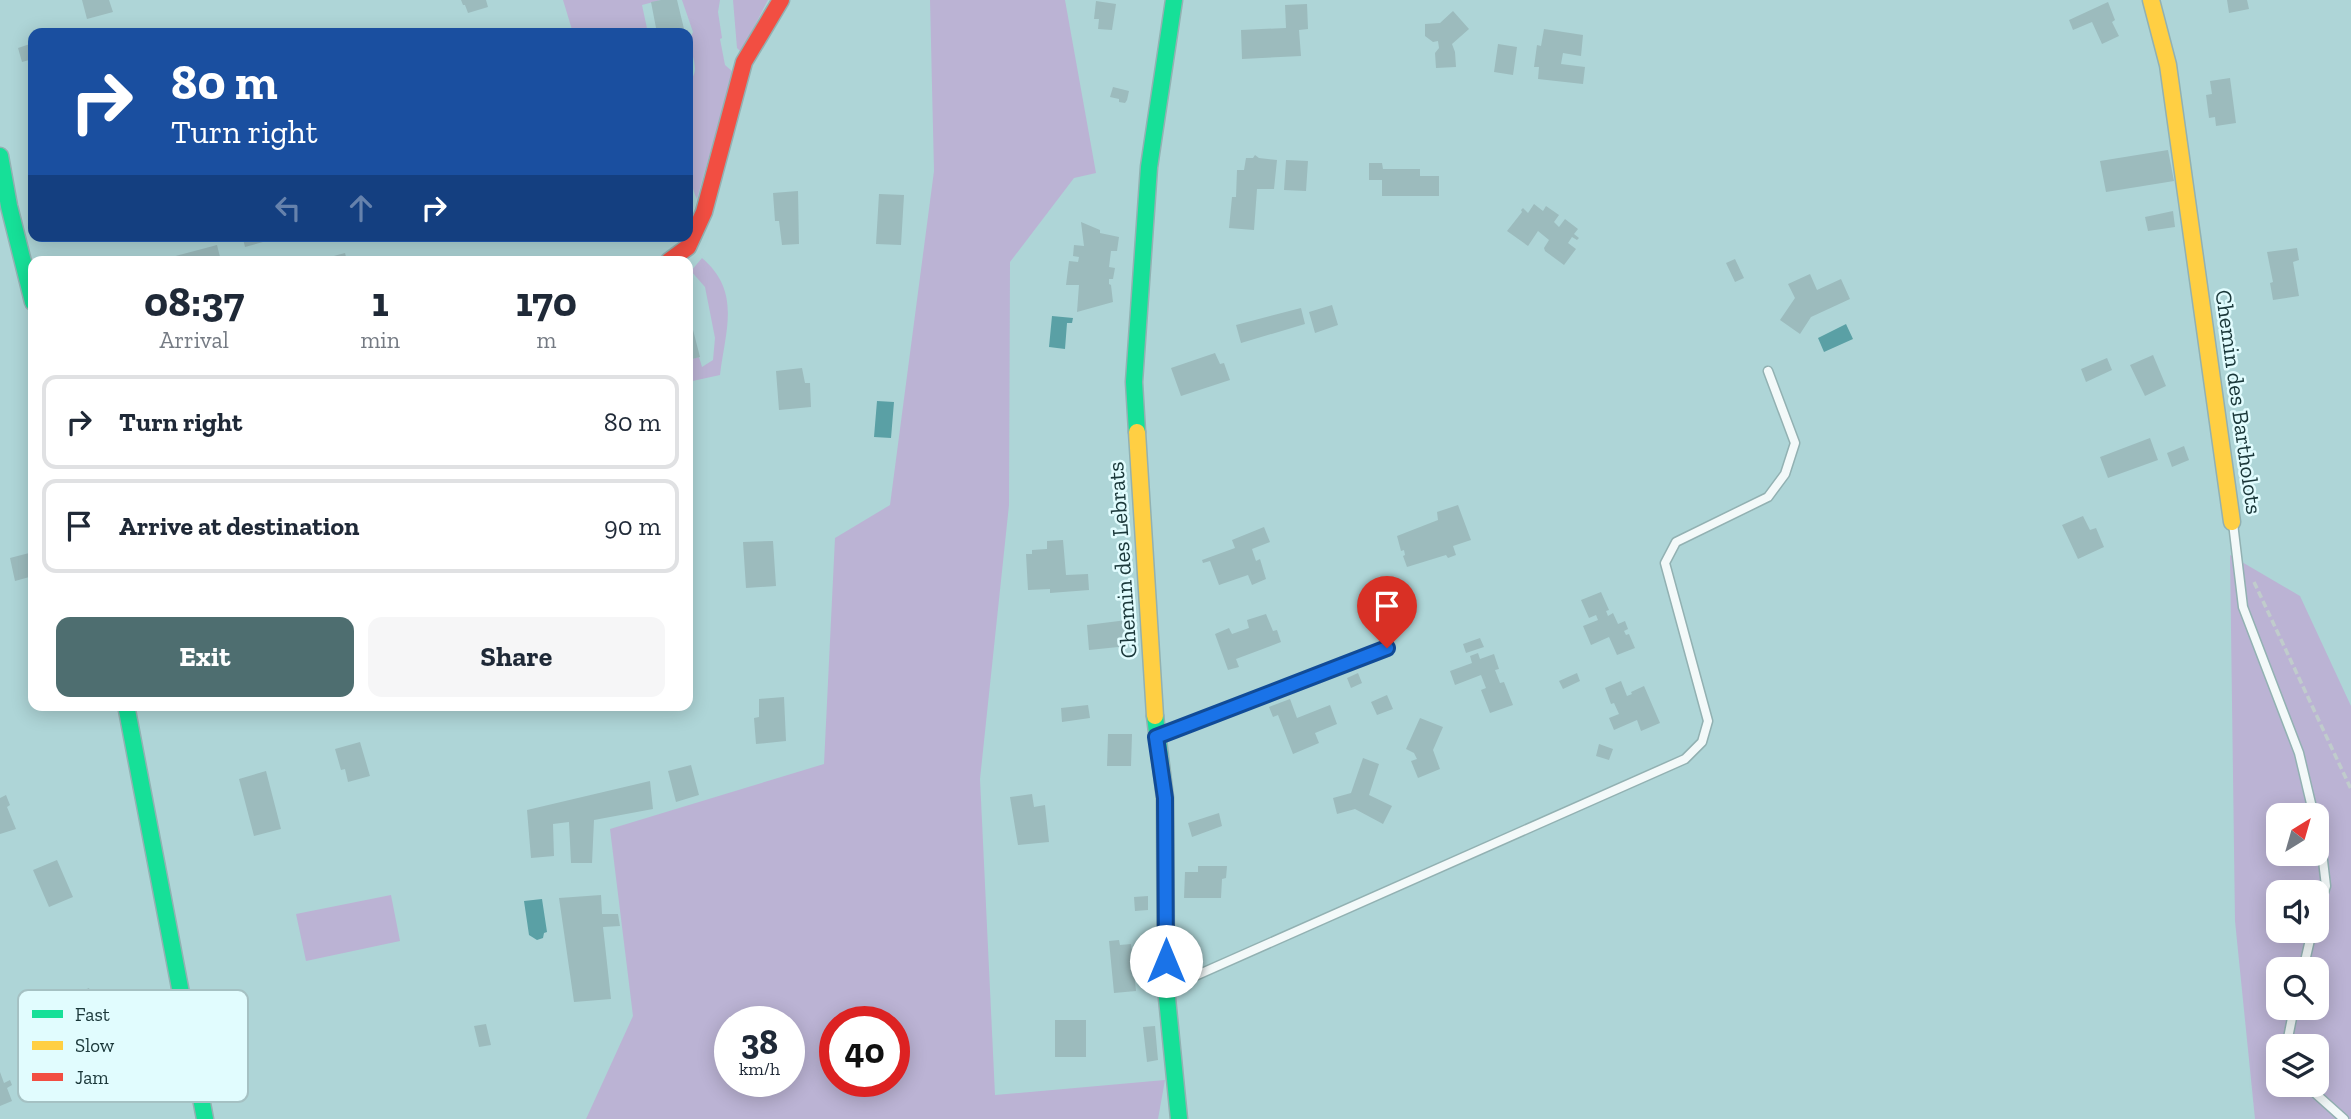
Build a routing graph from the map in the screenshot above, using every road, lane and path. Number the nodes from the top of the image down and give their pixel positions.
1 (781, 0) edge
2 (1174, 0) edge
3 (2151, 0) edge
4 (0, 156) edge
5 (693, 236) edge
6 (690, 242) edge
7 (676, 256) edge
8 (28, 282) edge
9 (1768, 371) dead end
10 (2232, 522) joint
11 (2251, 576) dead end
12 (1387, 648) dead end
13 (127, 711) edge
14 (1156, 737) junction
15 (2351, 789) edge
16 (2311, 803) edge
17 (1166, 988) junction
18 (180, 990) edge
19 (2319, 1097) edge
20 (1179, 1119) edge
21 (2344, 1119) edge

1 - 5 street
2 - 14 street, Chemin des Lebrats
3 - 10 street, Chemin des Bartholots
4 - 8 street
6 - 7 street
9 - 17 lane
10 - 16 lane
11 - 15 path
12 - 14 lane
13 - 18 street
14 - 17 street, Chemin des Lebrats
17 - 20 street, Chemin des Lebrats
19 - 21 lane

